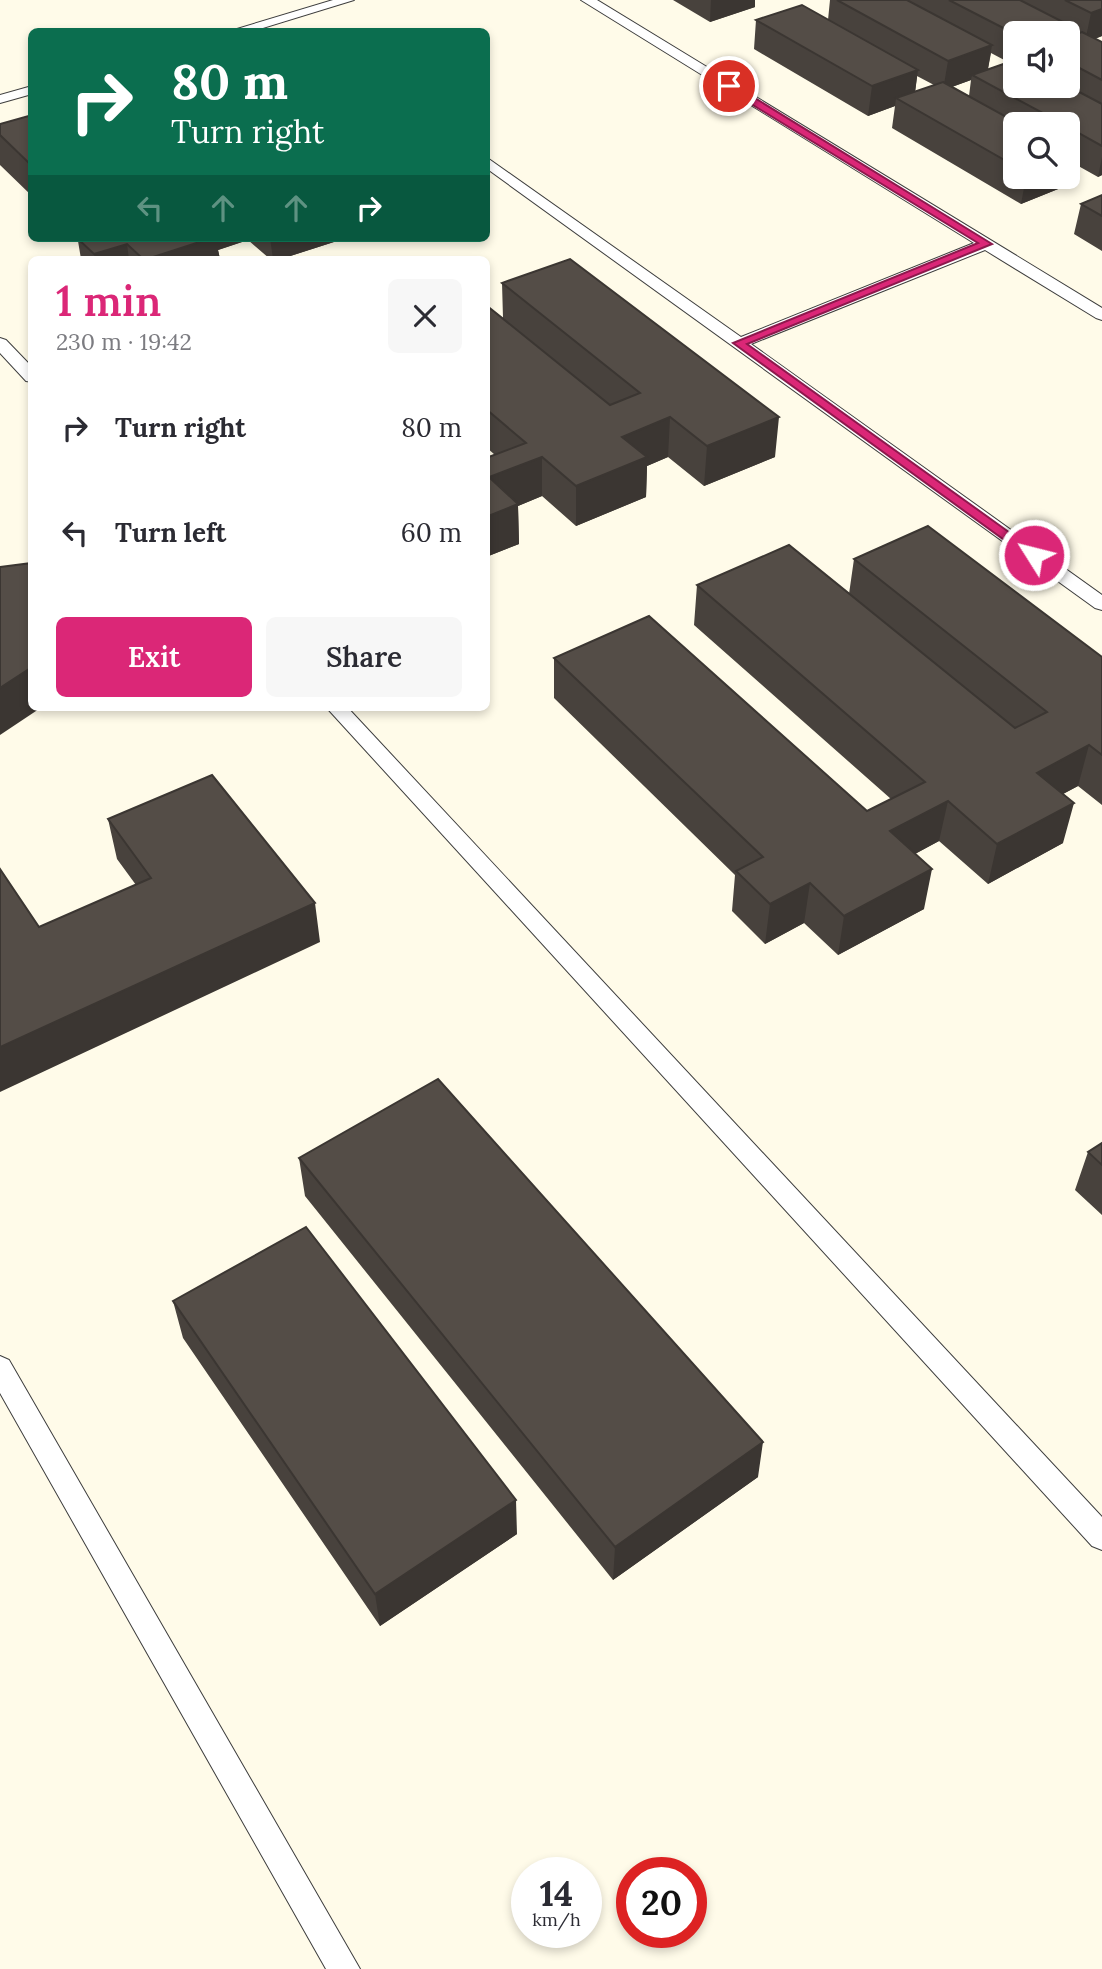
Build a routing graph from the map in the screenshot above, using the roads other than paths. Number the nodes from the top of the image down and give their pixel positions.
1 (347, 0) edge
2 (588, 0) edge
3 (286, 16) junction
4 (246, 28) edge
5 (302, 28) edge
6 (28, 91) edge
7 (0, 99) edge
8 (490, 164) edge
9 (986, 244) junction
10 (1102, 315) edge
11 (0, 343) edge
12 (739, 343) junction
13 (28, 373) edge
14 (1102, 604) edge
15 (340, 711) edge
16 (0, 1367) edge
17 (1102, 1537) edge
18 (344, 1969) edge

1 - 3 lane
2 - 9 lane
3 - 4 lane
3 - 5 lane
6 - 7 lane
8 - 12 lane
9 - 10 lane
9 - 12 lane
11 - 13 lane
12 - 14 lane
15 - 17 lane
16 - 18 lane

